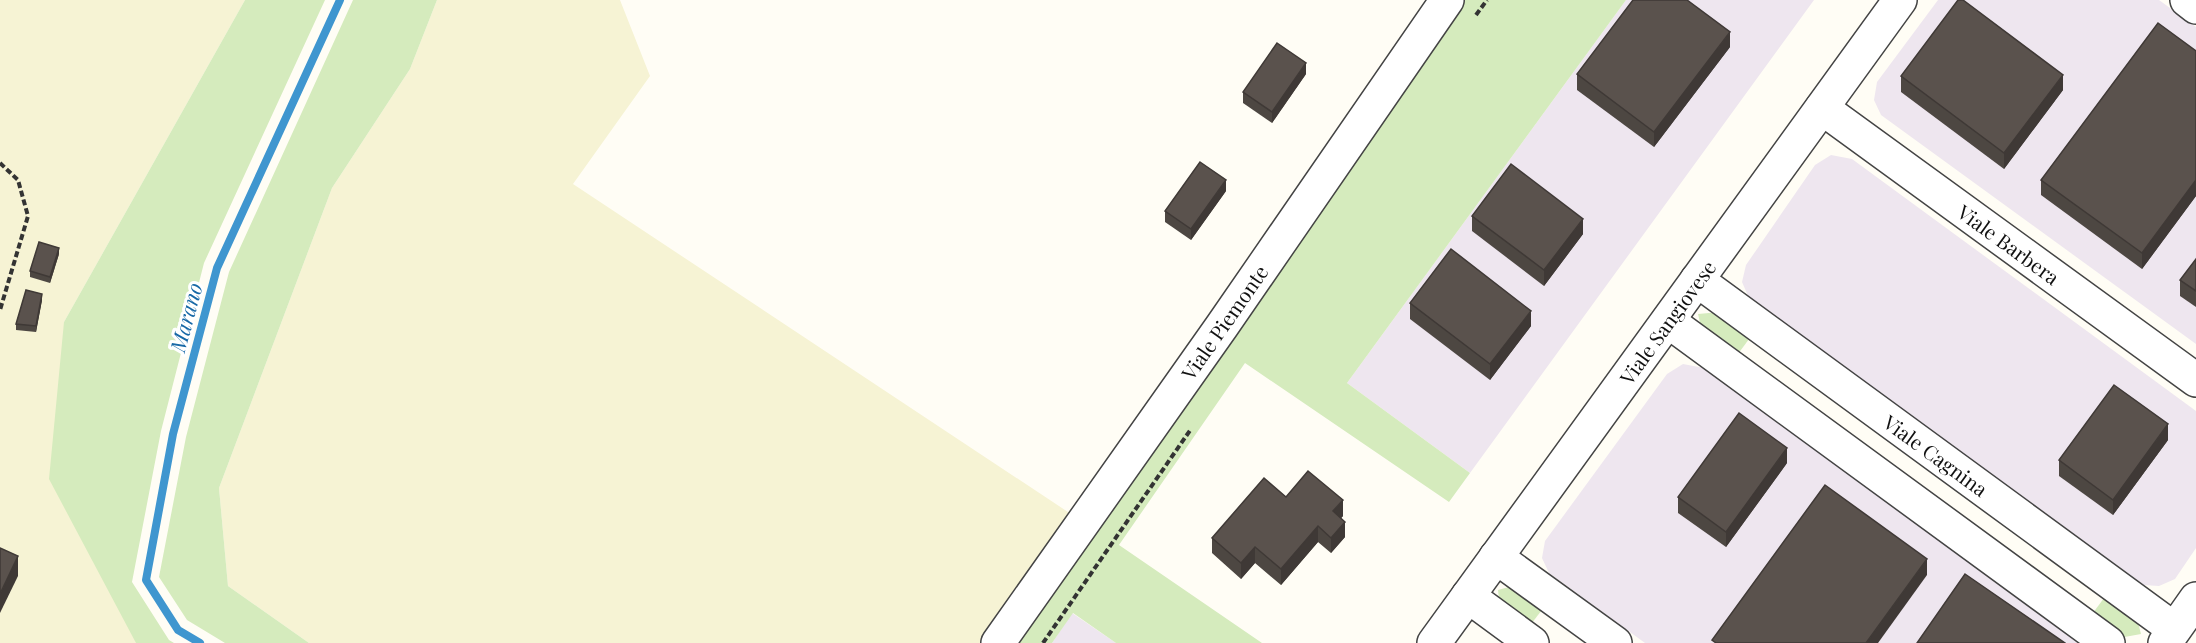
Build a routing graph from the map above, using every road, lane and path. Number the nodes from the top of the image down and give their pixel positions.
1 (1447, 0) edge
2 (1900, 0) edge
3 (2187, 0) edge
4 (2196, 6) edge
5 (1822, 108) junction
6 (0, 163) edge
7 (1697, 280) junction
8 (0, 310) edge
9 (1668, 321) junction
10 (2196, 380) edge
11 (1496, 557) junction
12 (1468, 596) junction
13 (2196, 599) edge
14 (2170, 636) edge
15 (998, 643) edge
16 (1434, 643) edge
17 (1532, 643) edge
18 (1615, 643) edge
19 (2108, 643) edge

1 - 15 street, Viale Piemonte
2 - 5 street, Viale Sangiovese
3 - 4 street
5 - 7 street, Viale Sangiovese
5 - 10 street, Viale Barbera
6 - 8 path
7 - 9 street, Viale Sangiovese
7 - 14 street, Viale Cagnina
9 - 11 street, Viale Sangiovese
9 - 19 street
11 - 12 street, Viale Sangiovese
11 - 18 street
12 - 16 street, Viale Sangiovese
12 - 17 street
13 - 14 street

